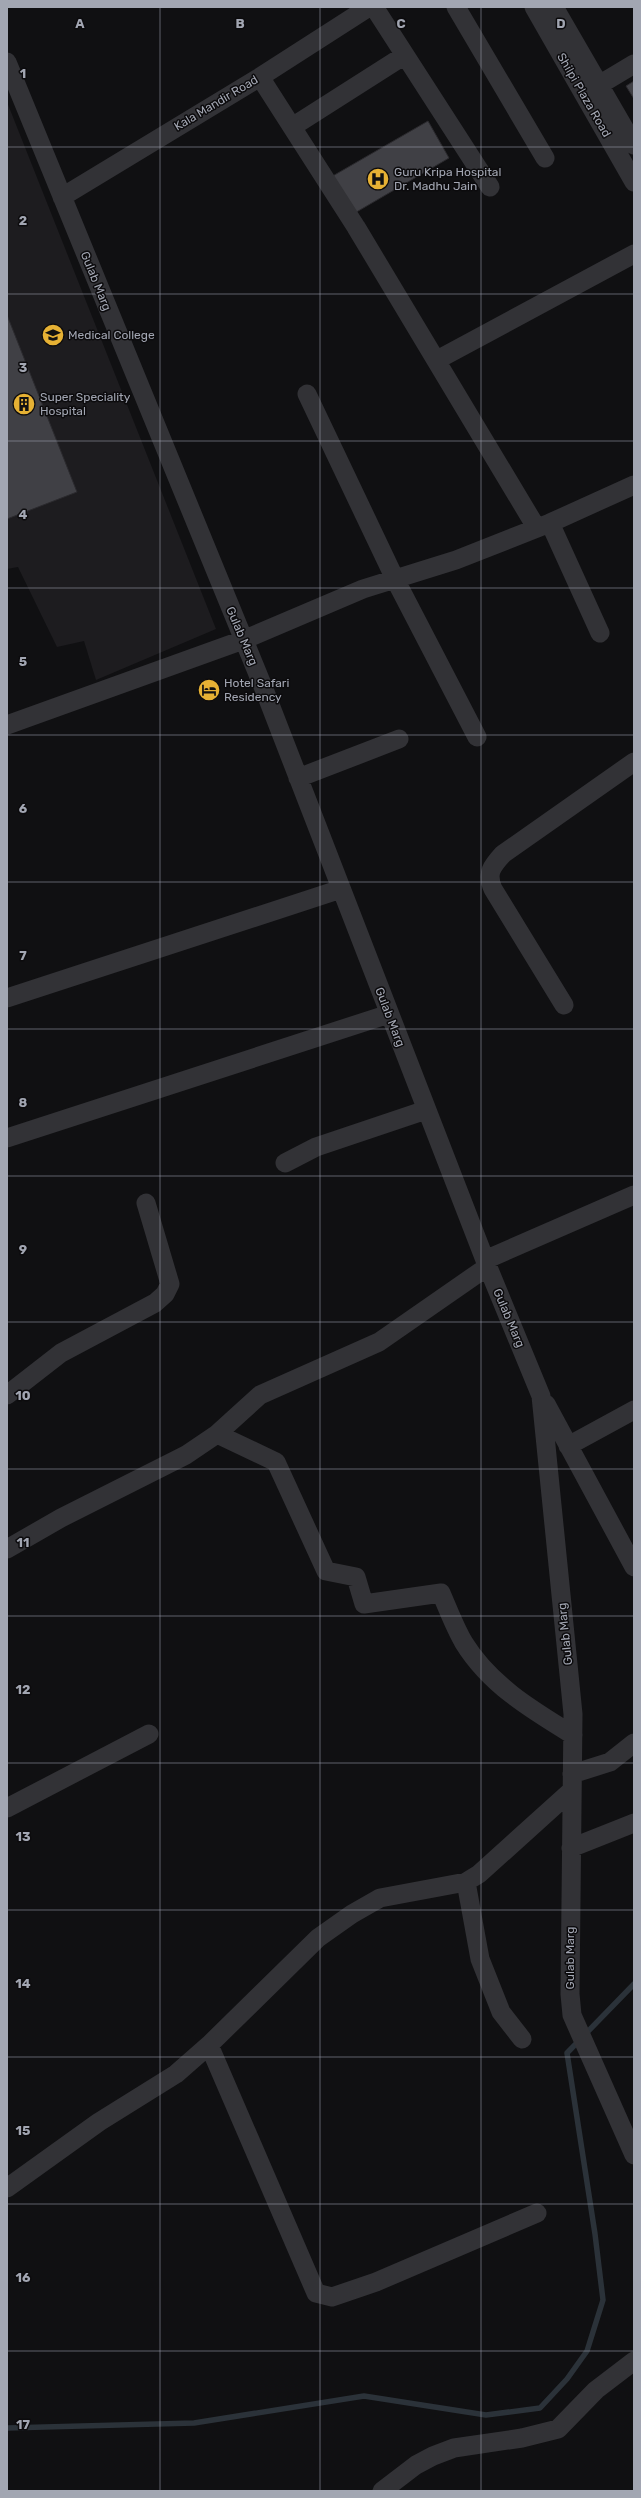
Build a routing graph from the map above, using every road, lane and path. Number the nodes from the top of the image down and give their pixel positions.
1 (370, 7) edge
2 (374, 7) edge
3 (456, 7) edge
4 (534, 7) edge
5 (554, 7) edge
6 (405, 55) junction
7 (7, 62) edge
8 (634, 64) edge
9 (260, 77) junction
10 (599, 85) junction
11 (292, 127) junction
12 (634, 145) edge
13 (545, 158) dead end
14 (634, 182) edge
15 (490, 187) dead end
16 (62, 197) junction
17 (634, 254) edge
18 (437, 360) junction
19 (307, 394) dead end
20 (634, 485) edge
21 (543, 525) junction
22 (395, 579) junction
23 (600, 633) dead end
24 (243, 640) junction
25 (7, 725) edge
26 (478, 737) dead end
27 (399, 739) dead end
28 (634, 762) edge
29 (298, 778) junction
30 (341, 889) junction
31 (7, 998) edge
32 (564, 1005) dead end
33 (389, 1014) junction
34 (426, 1110) junction
35 (7, 1138) edge
36 (285, 1163) dead end
37 (634, 1195) edge
38 (146, 1202) dead end
39 (486, 1263) junction
40 (7, 1395) edge
41 (541, 1396) junction
42 (634, 1410) edge
43 (217, 1434) junction
44 (568, 1446) junction
45 (7, 1549) edge
46 (634, 1567) edge
47 (149, 1734) dead end
48 (573, 1735) junction
49 (634, 1743) edge
50 (572, 1783) junction
51 (7, 1808) edge
52 (634, 1823) edge
53 (571, 1848) junction
54 (466, 1882) junction
55 (522, 2038) dead end
56 (209, 2045) junction
57 (634, 2154) edge
58 (7, 2188) edge
59 (537, 2213) dead end
60 (634, 2362) edge
61 (382, 2491) edge

1 - 9 street, Kala Mandir Road
2 - 6 street
3 - 13 street
4 - 14 street, Shilpi Plaza Road
5 - 10 street, Shilpi Plaza Road
6 - 11 street
6 - 15 street
7 - 16 street, Gulab Marg
8 - 10 street
9 - 11 street
9 - 16 street, Kala Mandir Road
10 - 12 street, Shilpi Plaza Road
11 - 18 street
16 - 24 street, Gulab Marg
17 - 18 street
18 - 21 street
19 - 22 street
20 - 21 street
21 - 22 street
21 - 23 street
22 - 24 street
22 - 26 street
24 - 25 street
24 - 29 street, Gulab Marg
27 - 29 street
28 - 32 street
29 - 30 street, Gulab Marg
30 - 31 street
30 - 33 street, Gulab Marg
33 - 34 street, Gulab Marg
33 - 35 street
34 - 36 street
34 - 39 street, Gulab Marg
37 - 39 street
38 - 40 street
39 - 41 street, Gulab Marg
39 - 43 street
41 - 44 street
41 - 48 street, Gulab Marg
42 - 44 street
43 - 45 street
43 - 48 street
44 - 46 street
47 - 51 street
48 - 50 street, Gulab Marg
49 - 50 street
50 - 53 street, Gulab Marg
50 - 54 street
52 - 53 street
53 - 57 street, Gulab Marg
54 - 55 street
54 - 56 street
56 - 58 street
56 - 59 street
60 - 61 street

